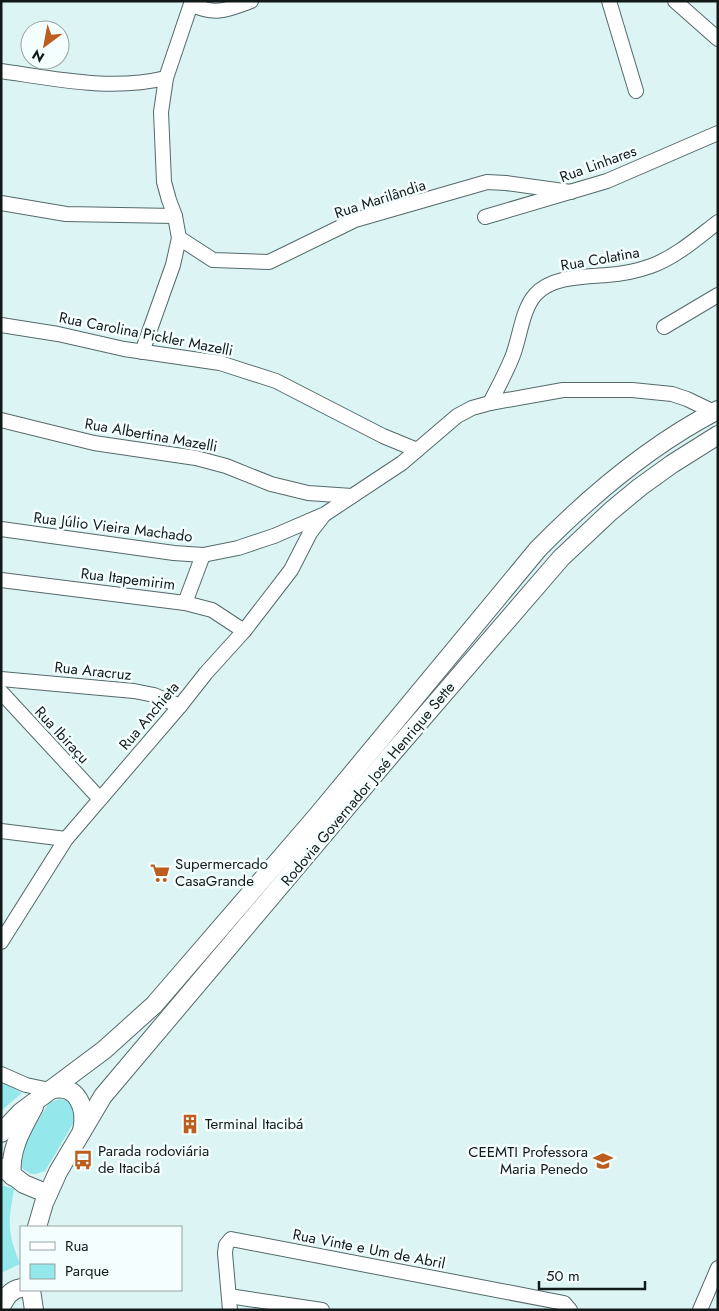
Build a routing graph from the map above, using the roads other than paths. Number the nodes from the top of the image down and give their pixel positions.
1 (251, 1) edge
2 (609, 1) edge
3 (674, 1) edge
4 (191, 3) edge
5 (718, 39) edge
6 (1, 71) edge
7 (166, 78) junction
8 (636, 92) dead end
9 (718, 133) edge
10 (571, 192) junction
11 (1, 203) edge
12 (176, 216) junction
13 (485, 217) dead end
14 (718, 222) edge
15 (180, 238) junction
16 (718, 295) edge
17 (1, 324) edge
18 (664, 327) dead end
19 (142, 352) junction
20 (490, 403) junction
21 (716, 411) edge
22 (1, 420) edge
23 (718, 435) edge
24 (417, 450) junction
25 (352, 496) junction
26 (325, 514) junction
27 (1, 529) edge
28 (203, 555) junction
29 (1, 580) edge
30 (185, 603) junction
31 (244, 631) junction
32 (1, 678) edge
33 (1, 692) edge
34 (180, 706) junction
35 (100, 799) junction
36 (1, 831) edge
37 (66, 839) junction
38 (1, 942) edge
39 (1, 1074) edge
40 (43, 1095) junction
41 (82, 1132) junction
42 (1, 1133) edge
43 (7, 1171) edge
44 (48, 1194) junction
45 (37, 1226) edge
46 (718, 1268) edge
47 (20, 1288) edge
48 (31, 1291) edge
49 (230, 1303) edge
50 (1, 1306) edge
51 (34, 1310) edge
52 (322, 1310) edge
53 (570, 1310) edge
54 (700, 1310) edge

1 - 4 street
2 - 8 street
3 - 5 street
4 - 7 street
6 - 7 street
7 - 12 street
9 - 10 street, Rua Linhares
10 - 13 street, Rua Linhares
10 - 15 street, Rua Marilândia
11 - 12 street
12 - 15 street
14 - 20 street, Rua Colatina
15 - 19 street
16 - 18 street
17 - 19 street, Rua Carolina Pickler Mazelli
19 - 24 street, Rua Carolina Pickler Mazelli
20 - 21 street, Rua Júlio Vieira Machado
20 - 24 street, Rua Júlio Vieira Machado
21 - 40 main road, Rodovia Governador José Henrique Sette
22 - 25 street, Rua Albertina Mazelli
23 - 41 main road, Rodovia Governador José Henrique Sette
24 - 25 street, Rua Júlio Vieira Machado
25 - 26 street, Rua Júlio Vieira Machado
26 - 28 street, Rua Júlio Vieira Machado
26 - 31 street, Rua Anchieta
27 - 28 street, Rua Júlio Vieira Machado
28 - 30 street
29 - 30 street, Rua Itapemirim
30 - 31 street, Rua Itapemirim
31 - 34 street, Rua Anchieta
32 - 34 street, Rua Aracruz
33 - 35 street, Rua Ibiraçu
34 - 35 street, Rua Anchieta
35 - 37 street, Rua Anchieta
36 - 37 street
37 - 38 street, Rua Anchieta
39 - 40 street
40 - 41 main road
40 - 42 main road, Rodovia Governador José Henrique Sette
40 - 43 main road
41 - 44 main road, Rodovia Governador José Henrique Sette
43 - 44 main road
44 - 45 main road, Rodovia Governador José Henrique Sette
46 - 54 street
47 - 50 main road
48 - 51 main road
49 - 52 street
49 - 53 street, Rua Vinte e Um de Abril

